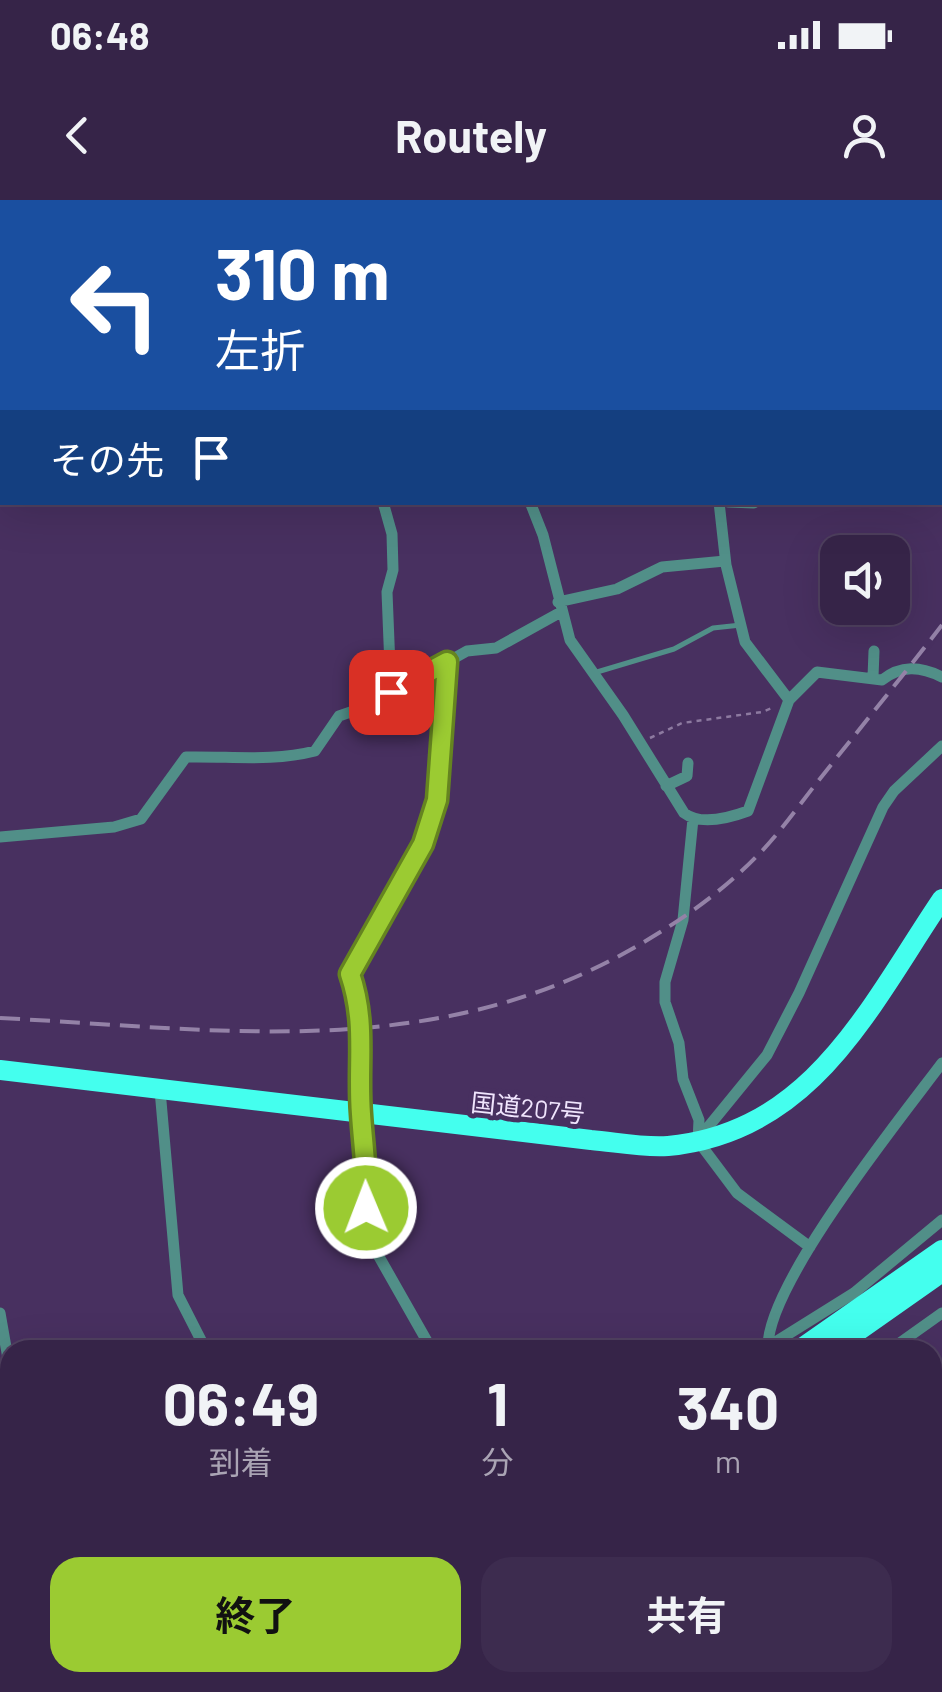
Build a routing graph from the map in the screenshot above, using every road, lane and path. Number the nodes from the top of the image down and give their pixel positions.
1 (384, 505) edge
2 (531, 505) edge
3 (719, 505) edge
4 (726, 562) junction
5 (560, 606) junction
6 (742, 625) junction
7 (874, 651) dead end
8 (447, 662) junction
9 (594, 673) junction
10 (872, 677) junction
11 (942, 677) edge
12 (391, 692) junction
13 (789, 700) junction
14 (640, 743) junction
15 (942, 746) edge
16 (688, 763) dead end
17 (666, 786) junction
18 (693, 820) junction
19 (0, 836) edge
20 (942, 900) edge
21 (942, 1063) edge
22 (0, 1070) edge
23 (160, 1090) junction
24 (360, 1112) junction
25 (698, 1141) junction
26 (942, 1220) edge
27 (810, 1247) junction
28 (942, 1250) edge
29 (942, 1272) edge
30 (942, 1313) edge
31 (0, 1314) edge
32 (5, 1340) edge
33 (201, 1340) edge
34 (426, 1340) edge
35 (766, 1340) edge
36 (778, 1340) edge
37 (813, 1340) edge
38 (845, 1340) edge
39 (904, 1340) edge

1 - 12 street
2 - 5 street
3 - 4 street
4 - 5 street
4 - 6 street
5 - 8 street
5 - 9 street
6 - 9 lane
6 - 13 street
7 - 10 street
8 - 12 street
8 - 24 street
9 - 14 street
10 - 11 street
10 - 13 street
12 - 19 street
13 - 14 path
13 - 18 street
14 - 17 street
15 - 25 street
16 - 17 street
17 - 18 street
18 - 25 street
20 - 25 highway, 国道207号
21 - 27 street
22 - 23 highway, 国道207号
23 - 24 highway, 国道207号
23 - 33 street
24 - 25 highway, 国道207号
24 - 34 street
25 - 27 street
26 - 36 street
27 - 35 street
28 - 37 highway
29 - 38 highway
30 - 39 street
31 - 32 street

